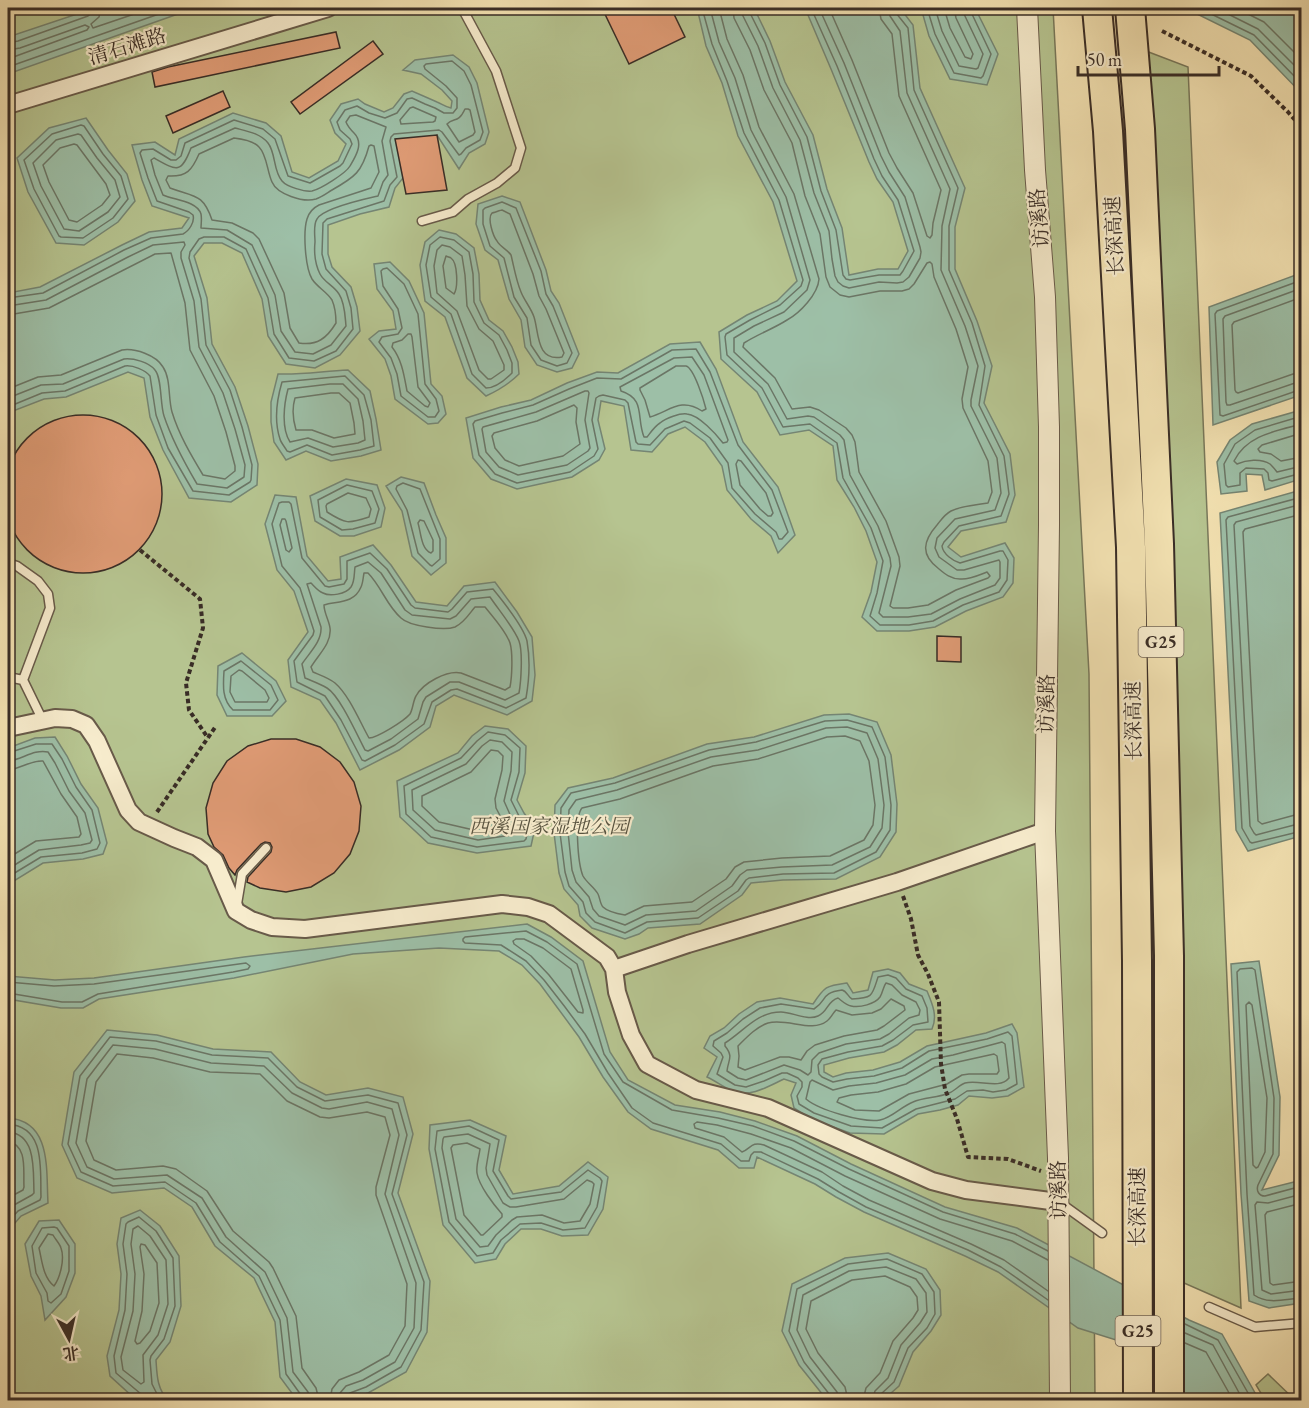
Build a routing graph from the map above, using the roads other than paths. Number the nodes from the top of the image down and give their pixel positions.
1 (328, 8) edge
2 (462, 8) edge
3 (1027, 8) edge
4 (1097, 8) edge
5 (1130, 8) edge
6 (8, 105) edge
7 (422, 221) dead end
8 (8, 563) edge
9 (8, 677) edge
10 (23, 680) junction
11 (43, 721) junction
12 (8, 728) edge
13 (1045, 831) junction
14 (266, 848) dead end
15 (236, 911) junction
16 (614, 969) junction
17 (1058, 1202) junction
18 (1102, 1233) dead end
19 (1209, 1307) dead end
20 (1302, 1323) edge
21 (1060, 1401) edge
22 (1138, 1401) edge
23 (1169, 1401) edge

1 - 6 street, 清石滩路
2 - 7 lane
3 - 13 street, 访溪路
4 - 22 highway, 长深高速 / G25
5 - 23 highway, 长深高速 / G25
8 - 10 lane
9 - 10 lane
10 - 11 lane
11 - 12 street
11 - 15 street
13 - 16 street
13 - 17 street, 访溪路
14 - 15 lane
15 - 16 street
16 - 17 street
17 - 18 lane
17 - 21 street, 访溪路
19 - 20 lane

